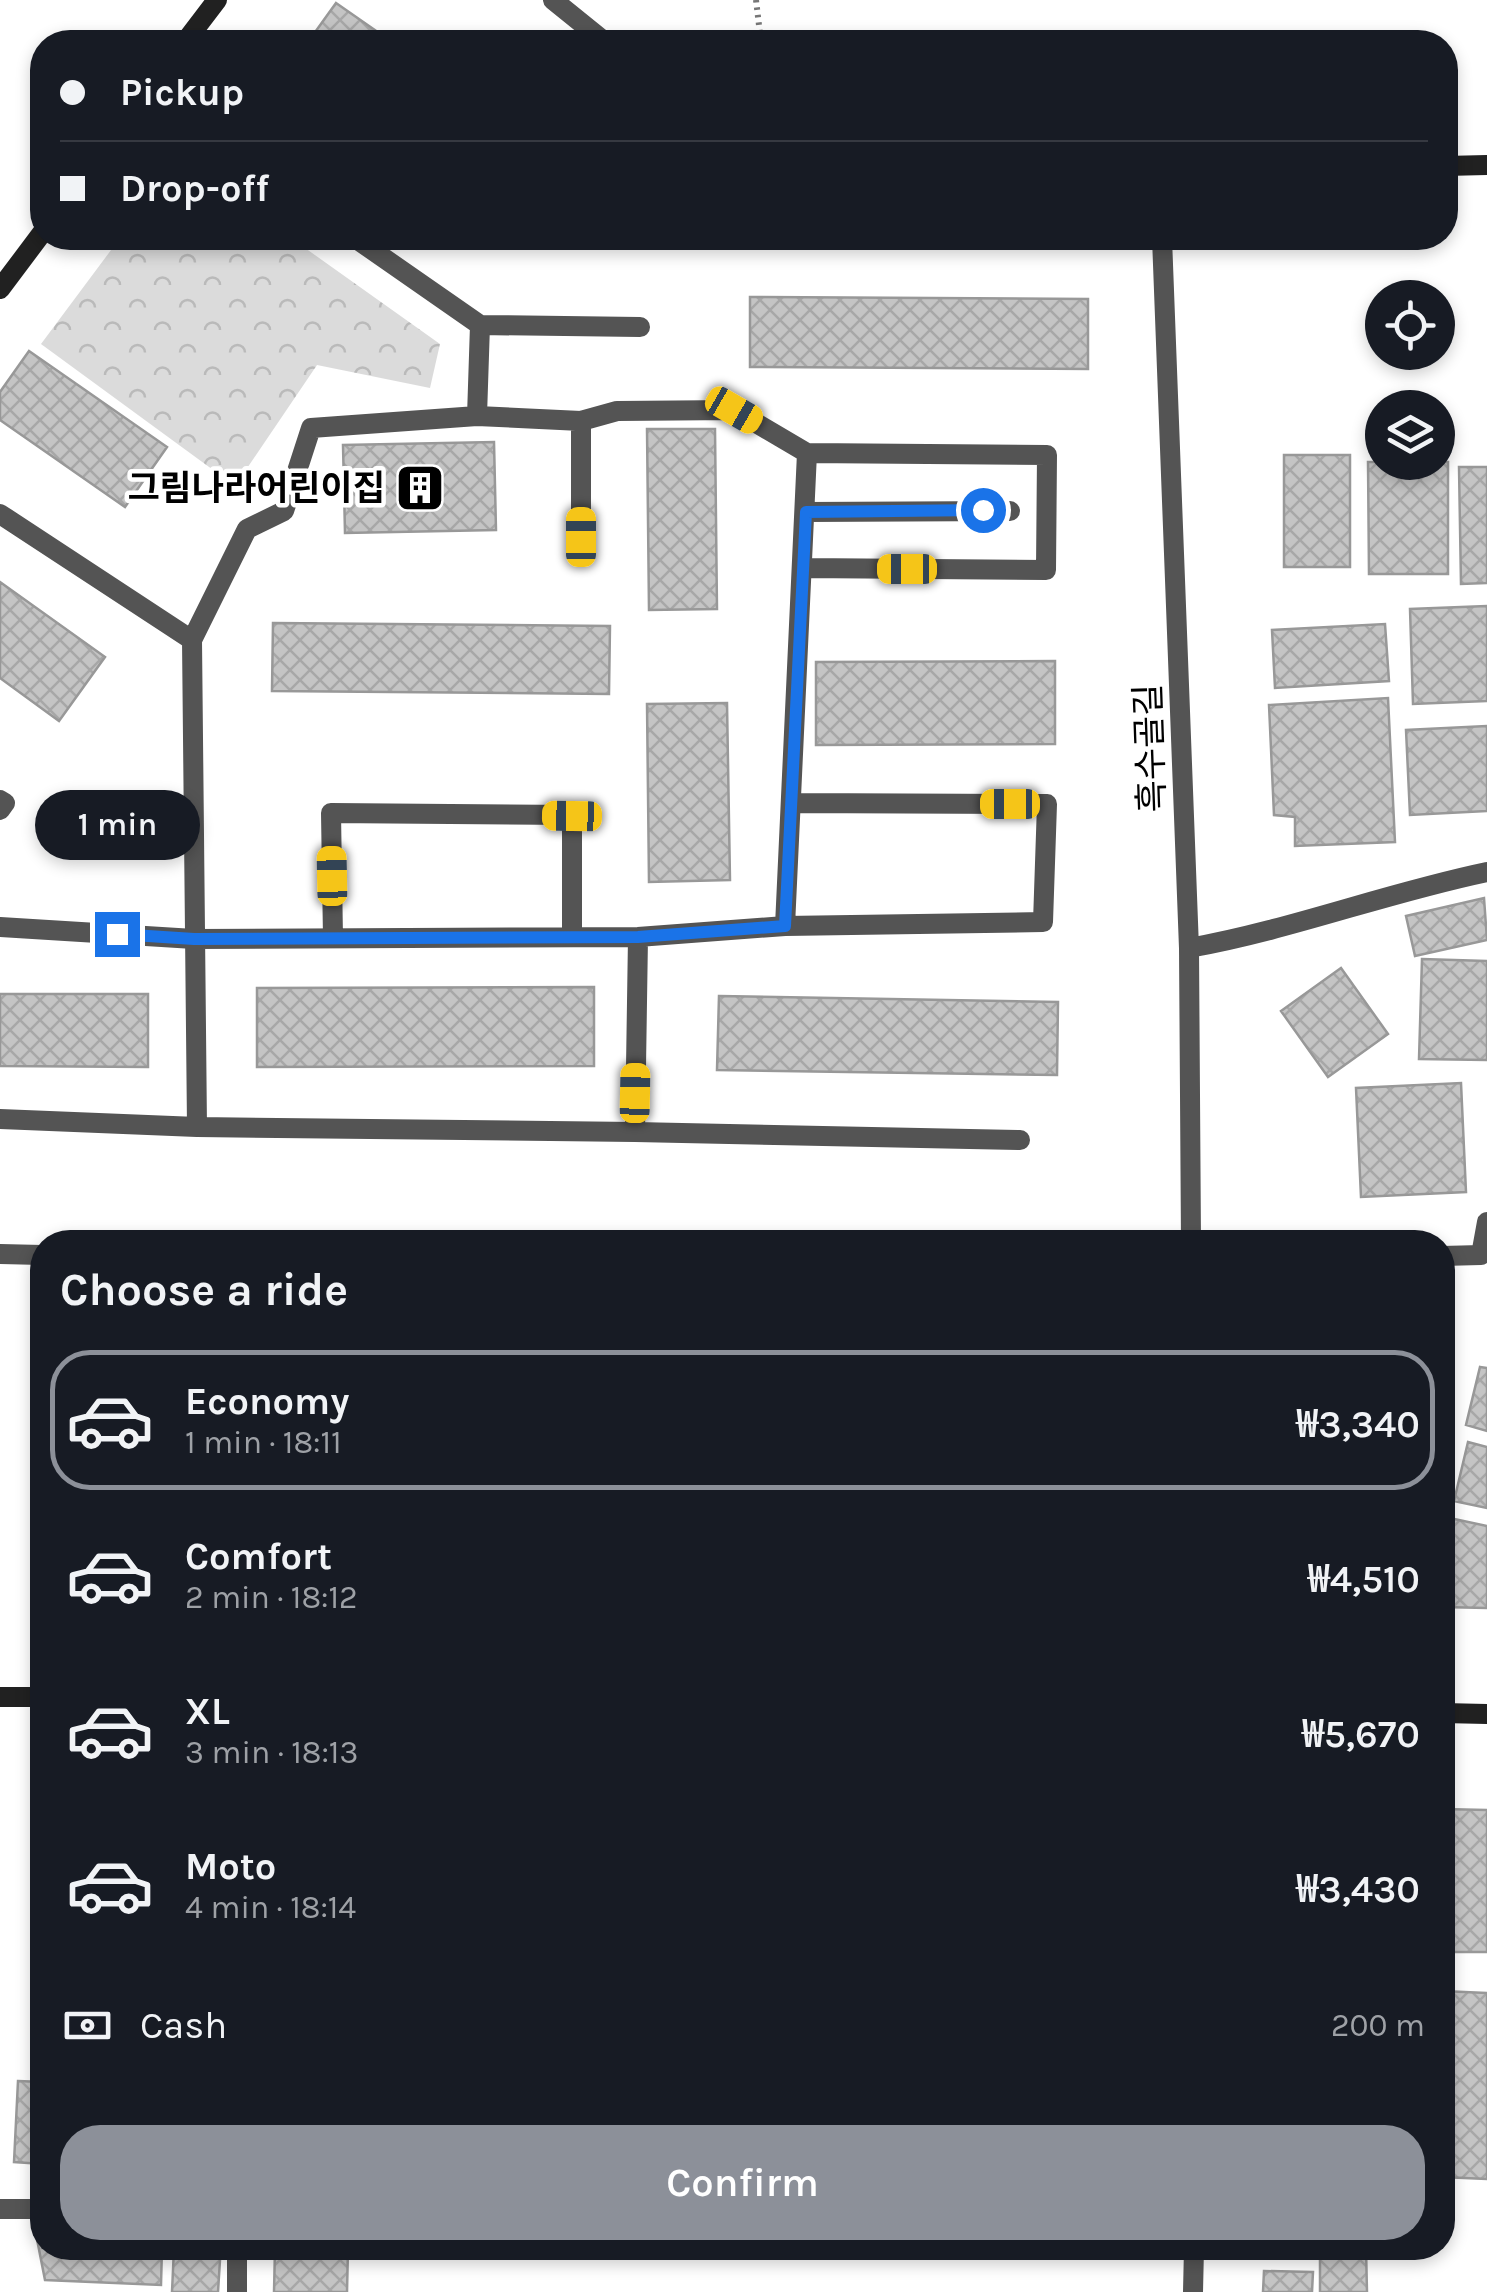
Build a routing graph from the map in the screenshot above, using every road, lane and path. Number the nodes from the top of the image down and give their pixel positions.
1 (553, 0) edge
2 (756, 0) edge
3 (212, 2) edge
4 (193, 30) edge
5 (590, 30) edge
6 (760, 30) edge
7 (1487, 165) edge
8 (1458, 166) edge
9 (30, 249) edge
10 (372, 250) edge
11 (1162, 250) edge
12 (0, 289) edge
13 (480, 326) junction
14 (640, 327) dead end
15 (477, 416) junction
16 (582, 421) junction
17 (807, 453) junction
18 (1010, 510) dead end
19 (806, 512) junction
20 (0, 514) edge
21 (581, 537) dead end
22 (803, 568) junction
23 (192, 640) junction
24 (0, 800) edge
25 (791, 803) junction
26 (0, 810) edge
27 (1487, 872) edge
28 (0, 926) edge
29 (785, 926) junction
30 (572, 937) junction
31 (638, 937) junction
32 (333, 938) junction
33 (194, 939) junction
34 (1189, 948) junction
35 (0, 1119) edge
36 (197, 1126) junction
37 (634, 1132) junction
38 (1020, 1140) dead end
39 (1487, 1222) edge
40 (1191, 1230) edge
41 (0, 1254) edge
42 (30, 1255) edge
43 (1455, 1256) edge
44 (0, 1696) edge
45 (30, 1697) edge
46 (1455, 1714) edge
47 (1487, 1714) edge
48 (0, 2209) edge
49 (30, 2209) edge
50 (237, 2260) edge
51 (1194, 2260) edge
52 (237, 2292) edge
53 (1194, 2292) edge

1 - 5 street
2 - 6 path
3 - 4 main road
7 - 8 main road
9 - 12 main road
10 - 13 street
11 - 34 street, 흑수골길
13 - 14 street
13 - 15 street
15 - 16 street
15 - 23 street
16 - 17 street
16 - 21 street
17 - 19 street
17 - 22 street
18 - 19 street
19 - 22 street
20 - 23 street
22 - 25 street
23 - 33 street
24 - 26 street
25 - 29 street
25 - 29 street
27 - 34 street
28 - 33 street
29 - 31 street
30 - 31 street
30 - 32 street
30 - 32 street
31 - 37 street
32 - 33 street
33 - 36 street
34 - 40 street, 흑수골길
35 - 36 street
36 - 37 street
37 - 38 street
39 - 43 street
41 - 42 street
44 - 45 main road
46 - 47 main road
48 - 49 street
50 - 52 street
51 - 53 street

